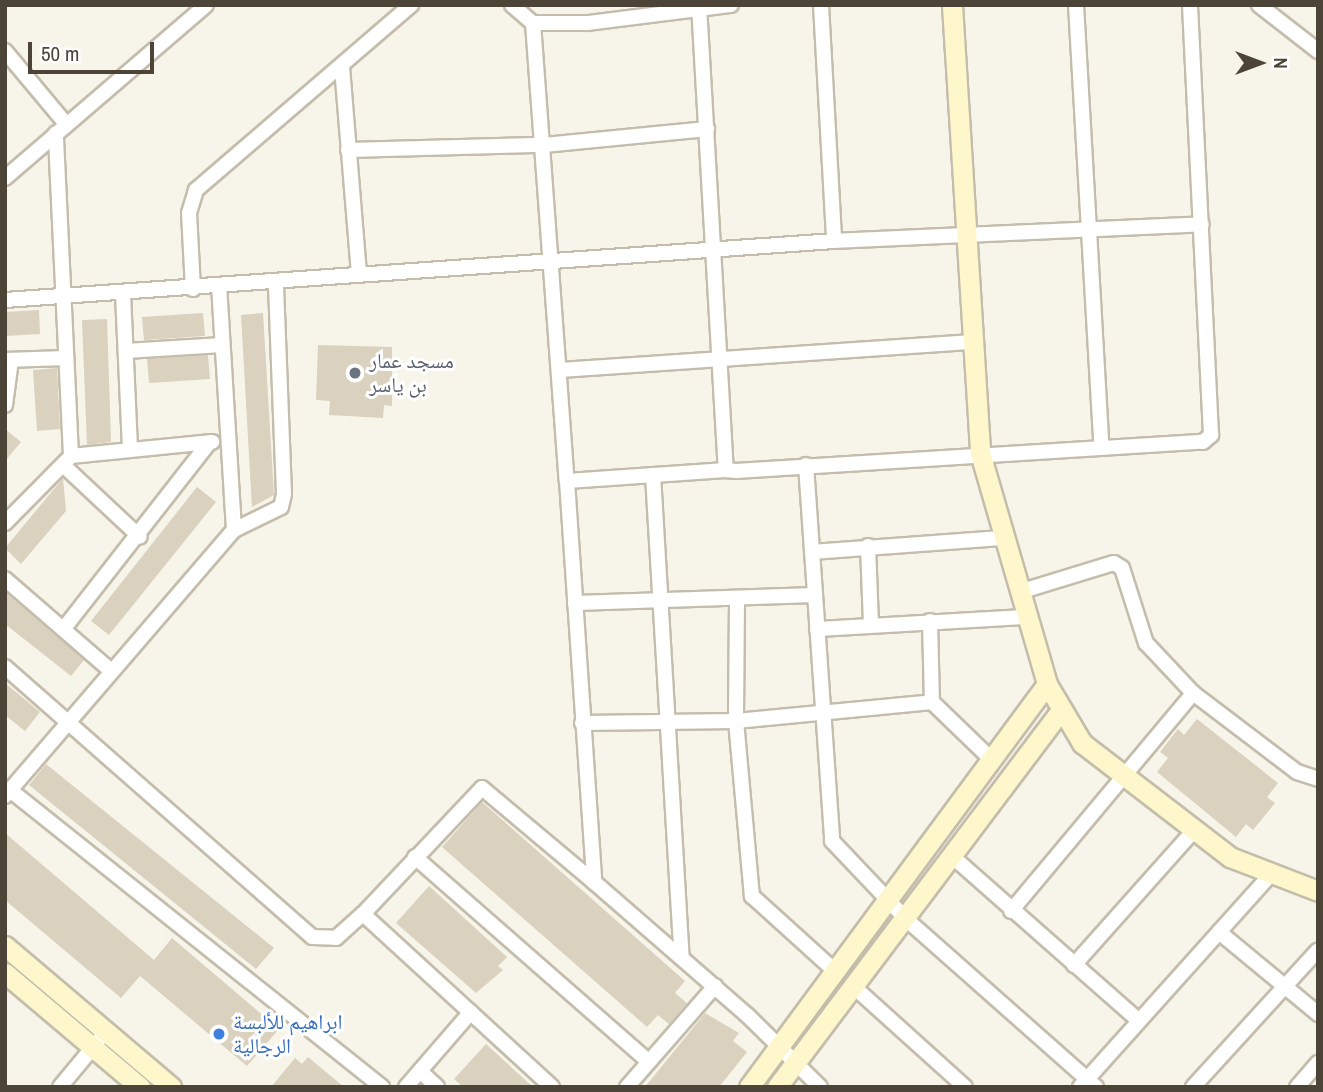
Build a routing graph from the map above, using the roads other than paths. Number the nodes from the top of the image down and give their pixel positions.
1 (206, 5) edge
2 (411, 5) edge
3 (512, 5) edge
4 (731, 5) edge
5 (821, 5) edge
6 (952, 5) edge
7 (1076, 5) edge
8 (1190, 5) edge
9 (1259, 5) edge
10 (699, 7) edge
11 (533, 23) junction
12 (5, 51) edge
13 (1318, 51) edge
14 (342, 67) junction
15 (61, 128) junction
16 (707, 129) junction
17 (544, 145) junction
18 (348, 150) junction
19 (5, 178) edge
20 (1202, 224) junction
21 (1090, 229) junction
22 (963, 234) junction
23 (834, 241) junction
24 (715, 252) junction
25 (553, 260) junction
26 (359, 272) junction
27 (276, 281) junction
28 (219, 288) junction
29 (193, 289) junction
30 (123, 294) junction
31 (65, 297) junction
32 (5, 300) edge
33 (973, 342) junction
34 (222, 345) junction
35 (126, 351) junction
36 (66, 358) junction
37 (723, 359) junction
38 (8, 360) edge
39 (560, 370) junction
40 (5, 405) edge
41 (227, 440) junction
42 (209, 443) junction
43 (1101, 445) junction
44 (130, 450) junction
45 (980, 453) junction
46 (67, 461) junction
47 (806, 465) junction
48 (726, 470) junction
49 (653, 475) junction
50 (567, 481) junction
51 (5, 523) edge
52 (234, 530) junction
53 (140, 537) junction
54 (1004, 538) junction
55 (868, 546) junction
56 (812, 552) junction
57 (5, 579) edge
58 (1019, 592) junction
59 (815, 595) junction
60 (737, 601) junction
61 (662, 602) junction
62 (575, 603) junction
63 (1026, 617) junction
64 (930, 621) junction
65 (871, 625) junction
66 (65, 627) junction
67 (817, 629) junction
68 (5, 667) edge
69 (110, 670) junction
70 (1047, 684) junction
71 (1193, 693) junction
72 (932, 702) junction
73 (820, 712) junction
74 (1059, 713) junction
75 (670, 720) junction
76 (736, 721) junction
77 (66, 722) junction
78 (582, 723) junction
79 (993, 761) junction
80 (1127, 777) junction
81 (1318, 779) edge
82 (8, 793) edge
83 (1195, 829) junction
84 (415, 857) junction
85 (953, 857) junction
86 (1269, 876) junction
87 (594, 882) junction
88 (1318, 891) edge
89 (888, 901) junction
90 (1011, 911) junction
91 (363, 915) junction
92 (906, 919) junction
93 (1219, 932) junction
94 (5, 946) edge
95 (1318, 950) edge
96 (682, 957) junction
97 (1074, 965) junction
98 (836, 972) junction
99 (5, 973) edge
100 (1286, 985) junction
101 (715, 986) junction
102 (854, 987) junction
103 (471, 1012) junction
104 (1318, 1014) edge
105 (1138, 1020) junction
106 (106, 1032) junction
107 (92, 1048) junction
108 (779, 1048) junction
109 (649, 1061) junction
110 (1318, 1063) edge
111 (794, 1064) junction
112 (420, 1071) junction
113 (1088, 1084) edge
114 (60, 1087) edge
115 (139, 1087) edge
116 (171, 1087) edge
117 (382, 1087) edge
118 (406, 1087) edge
119 (437, 1087) edge
120 (552, 1087) edge
121 (627, 1087) edge
122 (749, 1087) edge
123 (777, 1087) edge
124 (820, 1087) edge
125 (965, 1087) edge
126 (1193, 1087) edge
127 (1297, 1087) edge

1 - 15 street
2 - 14 street
3 - 11 street
4 - 10 street
5 - 23 street
6 - 22 main road
7 - 21 street
8 - 20 street
9 - 13 street
10 - 11 street
10 - 16 street
11 - 17 street
12 - 15 street
14 - 18 street
14 - 29 street
15 - 19 street
15 - 31 street
16 - 17 street
16 - 24 street
17 - 18 street
17 - 25 street
18 - 26 street
20 - 21 street
20 - 43 street
21 - 22 street
21 - 43 street
22 - 23 street
22 - 33 main road
23 - 24 street
24 - 25 street
24 - 37 street
25 - 26 street
25 - 39 street
26 - 27 street
27 - 28 street
27 - 52 street
28 - 29 street
28 - 34 street
29 - 30 street
30 - 31 street
30 - 35 street
31 - 32 street
31 - 36 street
33 - 37 street
33 - 45 main road
34 - 35 street
34 - 41 street
35 - 44 street
36 - 38 street
36 - 46 street
37 - 39 street
37 - 48 street
38 - 40 street
39 - 50 street
41 - 42 street
41 - 52 street
42 - 44 street
42 - 53 street
43 - 45 street
44 - 46 street
45 - 47 street
45 - 54 main road
46 - 51 street
46 - 53 street
47 - 48 street
47 - 56 street
48 - 49 street
49 - 50 street
49 - 61 street
50 - 62 street
52 - 69 street
53 - 66 street
54 - 55 street
54 - 58 main road
55 - 56 street
55 - 65 street
56 - 59 street
57 - 66 street
58 - 63 main road
58 - 71 street
59 - 60 street
59 - 67 street
60 - 61 street
60 - 76 street
61 - 62 street
61 - 75 street
62 - 78 street
63 - 64 street
63 - 70 main road
64 - 65 street
64 - 72 street
65 - 67 street
66 - 69 street
67 - 73 street
68 - 77 street
69 - 77 street
70 - 74 main road
70 - 79 main road
71 - 80 street
71 - 81 street
72 - 73 street
72 - 79 street
73 - 76 street
73 - 89 street
74 - 80 main road
74 - 85 main road
75 - 76 street
75 - 78 street
75 - 96 street
76 - 98 street
77 - 82 street
77 - 91 street
78 - 87 street
79 - 89 main road
80 - 83 main road
80 - 90 street
82 - 117 street
83 - 86 main road
83 - 97 street
84 - 87 street
84 - 91 street
84 - 109 street
85 - 90 street
85 - 92 main road
86 - 88 main road
86 - 93 street
87 - 96 street
89 - 92 street
89 - 98 main road
90 - 97 street
91 - 103 street
92 - 102 main road
92 - 113 street
93 - 100 street
93 - 105 street
94 - 106 main road
95 - 100 street
96 - 101 street
97 - 105 street
98 - 108 main road
99 - 107 main road
100 - 104 street
100 - 126 street
101 - 108 street
101 - 109 street
102 - 111 main road
102 - 125 street
103 - 112 street
103 - 120 street
105 - 113 street
106 - 107 street
106 - 116 main road
107 - 114 street
107 - 115 main road
108 - 111 street
108 - 122 main road
109 - 121 street
110 - 127 street
111 - 123 main road
111 - 124 street
112 - 118 street
112 - 119 street

